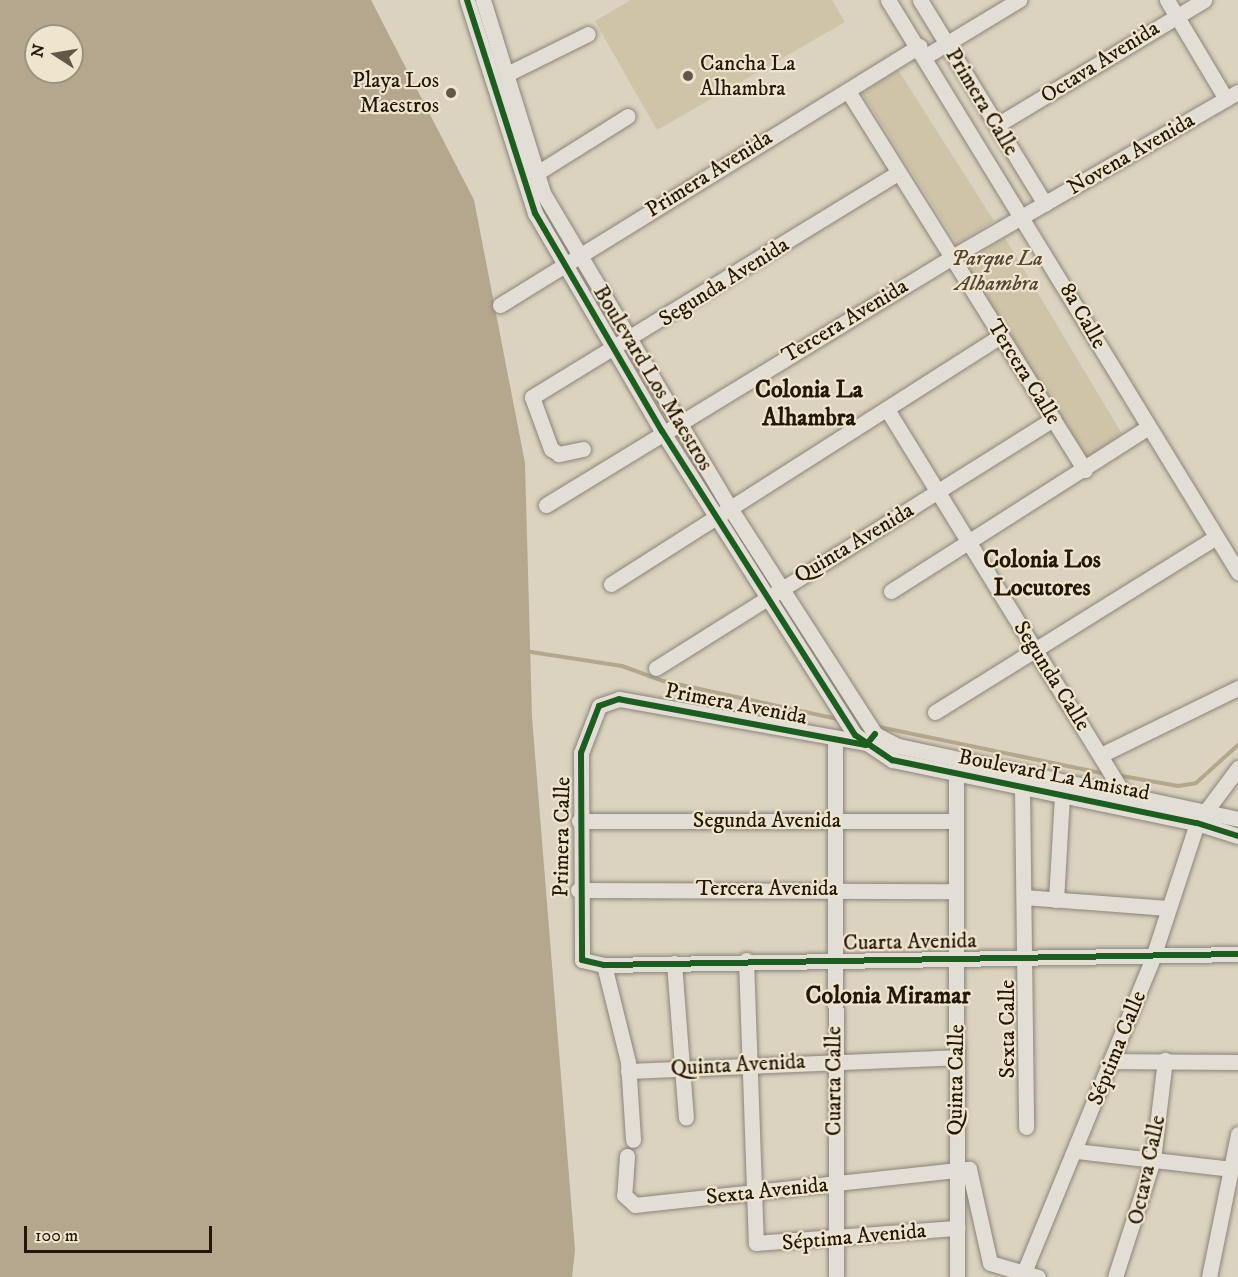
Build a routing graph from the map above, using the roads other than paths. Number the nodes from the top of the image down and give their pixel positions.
1 (467, 0) edge
2 (483, 0) edge
3 (888, 0) edge
4 (920, 0) edge
5 (1019, 0) edge
6 (1167, 0) edge
7 (1204, 0) edge
8 (1177, 15) junction
9 (588, 34) dead end
10 (947, 44) junction
11 (923, 51) junction
12 (507, 74) junction
13 (848, 91) junction
14 (1232, 96) edge
15 (628, 116) dead end
16 (997, 125) junction
17 (899, 172) junction
18 (537, 173) junction
19 (1045, 204) junction
20 (1024, 216) junction
21 (578, 256) junction
22 (952, 257) junction
23 (565, 265) junction
24 (500, 305) dead end
25 (1001, 336) junction
26 (629, 341) junction
27 (615, 350) junction
28 (888, 411) junction
29 (1053, 419) junction
30 (677, 421) junction
31 (1148, 427) junction
32 (662, 431) junction
33 (584, 449) dead end
34 (1085, 470) junction
35 (938, 491) junction
36 (546, 505) dead end
37 (730, 508) junction
38 (715, 517) junction
39 (1214, 538) junction
40 (968, 541) junction
41 (1238, 572) edge
42 (611, 584) dead end
43 (780, 588) junction
44 (891, 591) dead end
45 (767, 596) junction
46 (1037, 652) junction
47 (656, 668) dead end
48 (1238, 688) edge
49 (934, 712) dead end
50 (592, 716) joint
51 (870, 740) junction
52 (834, 742) junction
53 (898, 746) joint
54 (1101, 755) junction
55 (1238, 768) edge
56 (956, 774) junction
57 (1022, 788) junction
58 (1120, 790) junction
59 (1062, 795) junction
60 (1202, 816) junction
61 (1238, 819) edge
62 (579, 821) junction
63 (834, 821) junction
64 (955, 821) junction
65 (1238, 836) edge
66 (834, 888) junction
67 (578, 890) junction
68 (955, 891) junction
69 (1024, 897) junction
70 (1056, 900) junction
71 (1168, 908) junction
72 (1238, 954) edge
73 (1153, 957) junction
74 (956, 959) junction
75 (1026, 959) junction
76 (582, 960) joint
77 (746, 960) junction
78 (834, 961) junction
79 (674, 963) junction
80 (604, 964) junction
81 (956, 1057) junction
82 (834, 1060) junction
83 (1166, 1060) junction
84 (1112, 1061) junction
85 (1238, 1062) edge
86 (748, 1065) junction
87 (682, 1068) junction
88 (628, 1071) junction
89 (686, 1118) dead end
90 (1026, 1127) dead end
91 (1238, 1134) edge
92 (633, 1140) dead end
93 (1076, 1151) junction
94 (627, 1156) dead end
95 (1153, 1160) junction
96 (1231, 1169) junction
97 (955, 1172) junction
98 (834, 1184) junction
99 (753, 1192) junction
100 (1222, 1214) junction
101 (1238, 1215) edge
102 (957, 1228) junction
103 (836, 1240) junction
104 (1028, 1275) edge
105 (836, 1277) edge
106 (957, 1277) edge
107 (1115, 1277) edge
108 (1209, 1277) edge

1 - 23 street, Boulevard Los Maestros
2 - 12 street, Boulevard Los Maestros
3 - 11 street, 8a Calle
4 - 10 street, Primera Calle
5 - 10 street
6 - 8 street
7 - 8 street, Octava Avenida
8 - 14 street
8 - 16 street, Octava Avenida
9 - 12 street
10 - 11 street
10 - 16 street, Primera Calle
11 - 13 street, Primera Avenida
11 - 20 street, 8a Calle
12 - 18 street, Boulevard Los Maestros
13 - 17 street, Tercera Calle
13 - 21 street, Primera Avenida
14 - 19 street, Novena Avenida
15 - 18 street
16 - 19 street, Primera Calle
17 - 22 street, Tercera Calle
17 - 26 street, Segunda Avenida
18 - 21 street, Boulevard Los Maestros
19 - 20 street, Novena Avenida
20 - 22 street, Tercera Avenida
20 - 31 street, 8a Calle
21 - 23 street, Primera Avenida
21 - 26 street, Boulevard Los Maestros
22 - 25 street, Tercera Calle
22 - 30 street, Tercera Avenida
23 - 24 street, Primera Avenida
23 - 27 street, Boulevard Los Maestros
25 - 28 street
25 - 29 street, Tercera Calle
26 - 27 street, Segunda Avenida
26 - 30 street, Boulevard Los Maestros
27 - 32 street, Boulevard Los Maestros
27 - 33 street, Segunda Avenida
28 - 35 street, Segunda Calle
28 - 37 street
29 - 34 street, Tercera Calle
29 - 35 street, Quinta Avenida
30 - 32 street, Tercera Avenida
30 - 37 street, Boulevard Los Maestros
31 - 34 street
31 - 39 street, 8a Calle
32 - 36 street, Tercera Avenida
32 - 38 street, Boulevard Los Maestros
34 - 40 street
35 - 40 street, Segunda Calle
35 - 43 street, Quinta Avenida
37 - 38 street
37 - 43 street, Boulevard Los Maestros
38 - 42 street
38 - 45 street, Boulevard Los Maestros
39 - 41 street, 8a Calle
39 - 46 street
40 - 44 street
40 - 46 street, Segunda Calle
43 - 45 street, Quinta Avenida
43 - 51 street, Boulevard Los Maestros
45 - 47 street, Quinta Avenida
45 - 51 street, Boulevard Los Maestros
46 - 49 street
46 - 54 street, Segunda Calle
48 - 54 street
50 - 52 street, Primera Avenida
50 - 62 street, Primera Calle
51 - 52 street, Primera Avenida
51 - 53 street, Boulevard Los Maestros
51 - 56 street, Boulevard La Amistad
52 - 63 street, Cuarta Calle
53 - 58 street, Boulevard La Amistad
54 - 58 street, Segunda Calle
55 - 60 street, Séptima Calle
56 - 57 street, Boulevard La Amistad
56 - 64 street, Quinta Calle
57 - 59 street, Boulevard La Amistad
57 - 69 street, Sexta Calle
58 - 60 street, Boulevard La Amistad
59 - 60 street, Boulevard La Amistad
59 - 70 street
60 - 61 street, Boulevard La Amistad
60 - 65 street, Boulevard La Amistad
60 - 71 street, Séptima Calle
62 - 63 street, Segunda Avenida
62 - 67 street, Primera Calle
63 - 64 street, Segunda Avenida
63 - 66 street, Cuarta Calle
64 - 68 street, Quinta Calle
66 - 67 street, Tercera Avenida
66 - 68 street, Tercera Avenida
66 - 78 street, Cuarta Calle
67 - 76 street, Primera Calle
68 - 74 street, Quinta Calle
69 - 70 street
69 - 75 street, Sexta Calle
70 - 71 street
71 - 73 street, Séptima Calle
72 - 73 street, Cuarta Avenida
73 - 75 street, Cuarta Avenida
73 - 84 street, Séptima Calle
74 - 75 street, Cuarta Avenida
74 - 78 street, Cuarta Avenida
74 - 81 street, Quinta Calle
75 - 90 street, Sexta Calle
76 - 80 street, Cuarta Avenida
77 - 78 street, Cuarta Avenida
77 - 79 street, Cuarta Avenida
77 - 86 street
78 - 82 street, Cuarta Calle
79 - 80 street, Cuarta Avenida
79 - 87 street
80 - 88 street
81 - 82 street, Quinta Avenida
81 - 97 street, Quinta Calle
82 - 86 street, Quinta Avenida
82 - 98 street, Cuarta Calle
83 - 84 street
83 - 85 street
83 - 95 street, Octava Calle
84 - 93 street, Séptima Calle
86 - 87 street, Quinta Avenida
86 - 99 street
87 - 88 street, Quinta Avenida
87 - 89 street
88 - 92 street
91 - 96 street
93 - 95 street
93 - 104 street, Séptima Calle
94 - 99 street, Sexta Avenida
95 - 96 street
95 - 107 street, Octava Calle
96 - 100 street
97 - 98 street, Sexta Avenida
97 - 102 street, Quinta Calle
97 - 104 street
98 - 99 street, Sexta Avenida
98 - 103 street, Cuarta Calle
99 - 103 street, Séptima Avenida
100 - 101 street
100 - 108 street
102 - 103 street, Séptima Avenida
102 - 106 street, Quinta Calle
103 - 105 street, Cuarta Calle

